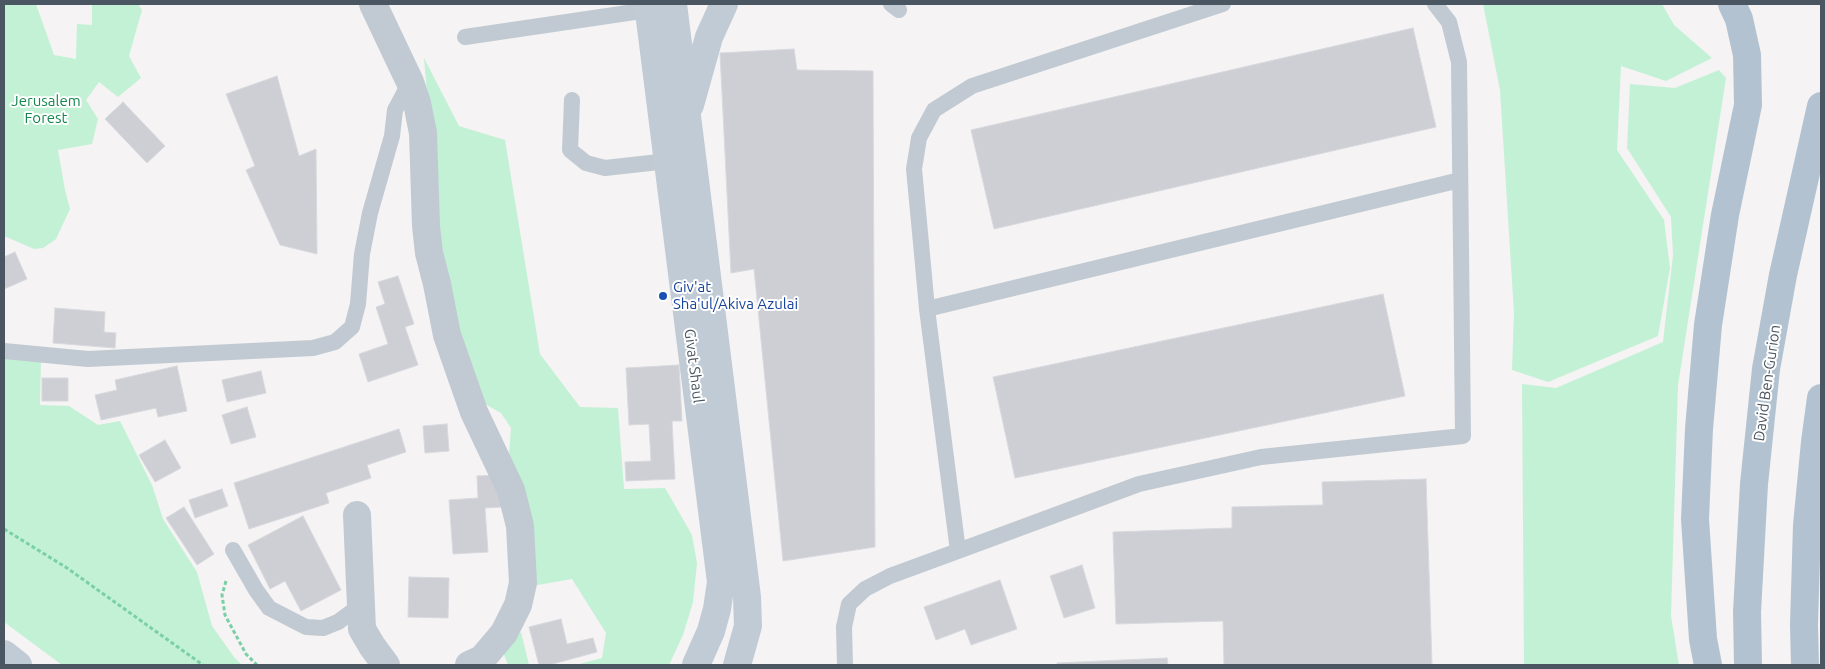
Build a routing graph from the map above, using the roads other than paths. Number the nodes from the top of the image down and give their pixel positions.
1 (373, 4) edge
2 (724, 4) edge
3 (1223, 4) edge
4 (1435, 4) edge
5 (1732, 4) edge
6 (656, 6) edge
7 (465, 37) dead end
8 (410, 82) junction
9 (572, 100) dead end
10 (1821, 106) edge
11 (687, 118) junction
12 (668, 161) junction
13 (1460, 180) junction
14 (927, 309) junction
15 (4, 351) edge
16 (1821, 398) edge
17 (357, 515) dead end
18 (958, 551) junction
19 (237, 557) road end
20 (361, 605) junction
21 (748, 626) junction
22 (4, 654) edge
23 (477, 663) edge
24 (18, 665) edge
25 (386, 665) edge
26 (696, 665) edge
27 (737, 665) edge
28 (750, 665) edge
29 (846, 665) edge
30 (1708, 665) edge
31 (1748, 665) edge
32 (1805, 665) edge

1 - 8 street
2 - 11 street
3 - 14 lane
4 - 13 lane
5 - 30 main road
6 - 7 lane
6 - 11 street, Givat Shaul
6 - 12 street, Givat Shaul
8 - 15 lane
8 - 23 street
9 - 12 lane
10 - 31 main road, David Ben-Gurion
11 - 21 street, Givat Shaul
12 - 26 street, Givat Shaul
13 - 14 lane
13 - 18 lane
14 - 18 lane
16 - 32 main road
17 - 20 street
18 - 29 lane
19 - 20 lane
20 - 25 street
21 - 27 street, Givat Shaul
21 - 28 street
22 - 24 street

